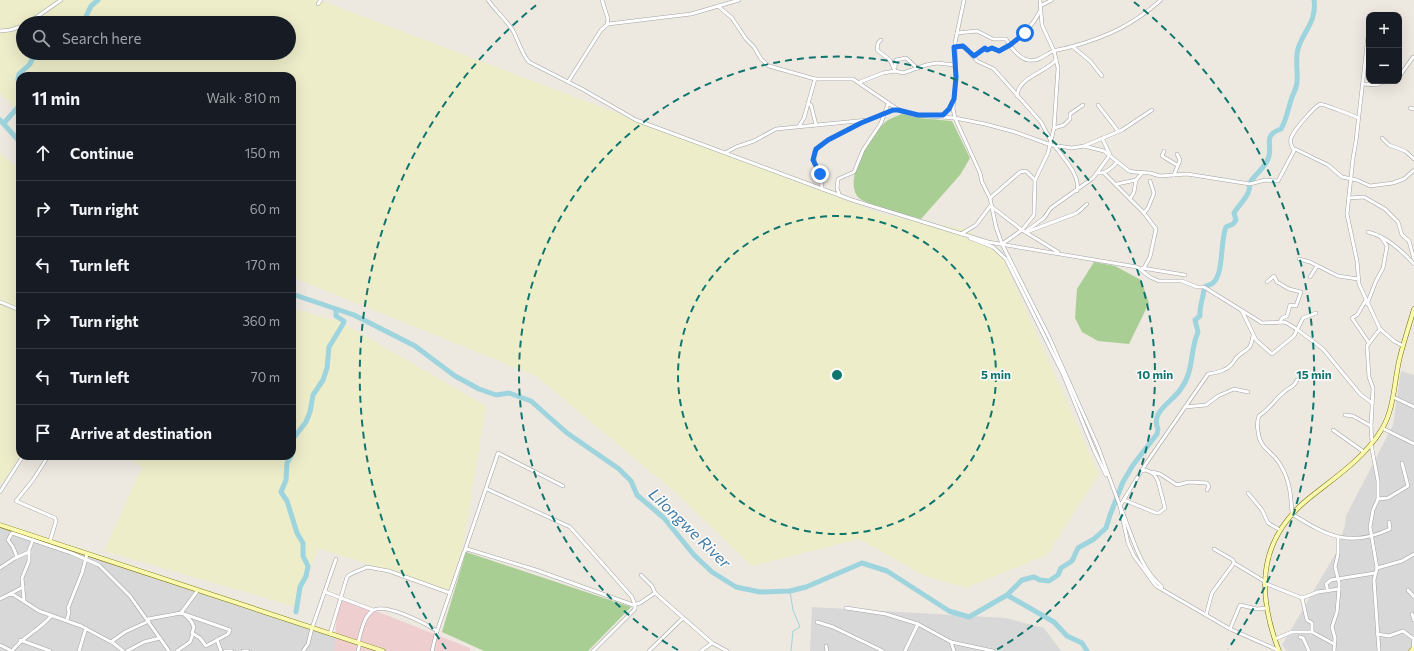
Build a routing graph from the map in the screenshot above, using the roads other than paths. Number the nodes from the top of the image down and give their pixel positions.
1 (61, 0) edge
2 (488, 0) edge
3 (602, 0) edge
4 (739, 0) edge
5 (964, 0) edge
6 (1040, 0) edge
7 (1052, 0) edge
8 (1161, 0) edge
9 (718, 6) junction
10 (1040, 6) junction
11 (1040, 11) junction
12 (38, 16) edge
13 (607, 24) junction
14 (16, 28) edge
15 (0, 31) edge
16 (957, 33) junction
17 (881, 40) dead end
18 (1010, 45) junction
19 (954, 47) junction
20 (1073, 47) junction
21 (1367, 48) edge
22 (1054, 51) junction
23 (974, 56) junction
24 (1413, 57) edge
25 (1056, 60) junction
26 (955, 65) junction
27 (917, 68) junction
28 (895, 69) junction
29 (1402, 73) edge
30 (1102, 76) dead end
31 (815, 79) junction
32 (568, 82) junction
33 (860, 82) junction
34 (1363, 84) junction
35 (1378, 84) edge
36 (1017, 97) junction
37 (954, 99) junction
38 (808, 103) junction
39 (888, 104) junction
40 (1083, 105) dead end
41 (1098, 105) dead end
42 (1410, 108) dead end
43 (897, 109) junction
44 (1414, 109) edge
45 (1152, 110) dead end
46 (885, 114) junction
47 (939, 116) junction
48 (955, 118) junction
49 (1358, 118) junction
50 (868, 120) junction
51 (816, 125) junction
52 (799, 126) junction
53 (1054, 128) junction
54 (1118, 131) junction
55 (1102, 138) junction
56 (1382, 138) dead end
57 (1051, 141) junction
58 (1052, 146) junction
59 (1084, 146) junction
60 (1294, 150) junction
61 (1164, 151) dead end
62 (725, 153) junction
63 (1177, 154) dead end
64 (1110, 155) junction
65 (1414, 159) edge
66 (1117, 162) junction
67 (1177, 165) junction
68 (1414, 170) edge
69 (1098, 172) junction
70 (1104, 172) junction
71 (1142, 173) junction
72 (1174, 175) junction
73 (1351, 178) junction
74 (1035, 180) junction
75 (1136, 180) junction
76 (1150, 181) dead end
77 (1117, 184) junction
78 (822, 189) junction
79 (1077, 191) junction
80 (839, 194) junction
81 (990, 198) junction
82 (1349, 198) junction
83 (1130, 199) junction
84 (1088, 204) dead end
85 (991, 205) junction
86 (1144, 213) junction
87 (1023, 231) junction
88 (1368, 232) dead end
89 (960, 234) junction
90 (965, 236) junction
91 (1380, 237) junction
92 (1002, 244) junction
93 (1063, 254) junction
94 (1299, 259) dead end
95 (1414, 259) edge
96 (1414, 264) edge
97 (1318, 266) junction
98 (1137, 267) junction
99 (1144, 268) junction
100 (1185, 275) dead end
101 (1310, 277) dead end
102 (1358, 279) junction
103 (1267, 282) dead end
104 (0, 302) edge
105 (1366, 302) junction
106 (16, 308) edge
107 (1414, 309) edge
108 (1242, 311) junction
109 (1316, 313) dead end
110 (1280, 322) junction
111 (1298, 330) junction
112 (1380, 330) junction
113 (1253, 335) junction
114 (1369, 343) junction
115 (1403, 346) junction
116 (1297, 380) dead end
117 (1248, 392) dead end
118 (1393, 397) junction
119 (1372, 403) junction
120 (1185, 407) junction
121 (1414, 407) edge
122 (1345, 415) dead end
123 (1370, 426) junction
124 (1382, 428) junction
125 (1333, 430) dead end
126 (1372, 443) junction
127 (1414, 444) edge
128 (1364, 452) junction
129 (20, 460) edge
130 (46, 460) edge
131 (1402, 463) dead end
132 (1141, 471) junction
133 (1150, 472) junction
134 (563, 486) dead end
135 (487, 489) junction
136 (1207, 490) dead end
137 (1113, 491) junction
138 (0, 492) edge
139 (1248, 493) dead end
140 (1378, 499) junction
141 (1124, 500) junction
142 (1120, 506) junction
143 (1292, 514) junction
144 (1389, 522) dead end
145 (0, 525) edge
146 (1280, 530) junction
147 (1371, 536) junction
148 (33, 538) junction
149 (1338, 538) junction
150 (50, 541) junction
151 (1214, 549) dead end
152 (465, 550) junction
153 (29, 552) junction
154 (87, 554) junction
155 (1414, 554) edge
156 (17, 557) junction
157 (336, 559) dead end
158 (86, 560) junction
159 (1234, 563) junction
160 (0, 568) edge
161 (1377, 568) junction
162 (1375, 573) junction
163 (641, 575) dead end
164 (1337, 578) junction
165 (1264, 582) junction
166 (23, 588) junction
167 (1339, 589) junction
168 (198, 590) junction
169 (1408, 590) dead end
170 (1328, 591) junction
171 (325, 592) junction
172 (450, 593) junction
173 (655, 593) junction
174 (10, 594) junction
175 (1414, 597) edge
176 (342, 598) junction
177 (1302, 598) junction
178 (0, 599) edge
179 (24, 602) junction
180 (636, 605) junction
181 (846, 608) dead end
182 (1267, 608) junction
183 (373, 610) junction
184 (183, 614) junction
185 (1412, 614) dead end
186 (1206, 615) junction
187 (50, 616) junction
188 (683, 618) junction
189 (67, 620) junction
190 (149, 620) junction
191 (1414, 620) edge
192 (817, 622) dead end
193 (918, 624) junction
194 (86, 628) junction
195 (312, 628) junction
196 (1230, 629) junction
197 (437, 631) junction
198 (1312, 632) junction
199 (193, 634) junction
200 (330, 634) junction
201 (1377, 634) junction
202 (1300, 637) dead end
203 (160, 638) junction
204 (1414, 639) edge
205 (20, 640) junction
206 (217, 640) junction
207 (1275, 640) junction
208 (112, 642) junction
209 (951, 642) junction
210 (359, 643) junction
211 (712, 643) junction
212 (1334, 644) junction
213 (0, 645) edge
214 (826, 646) dead end
215 (1413, 650) edge
216 (12, 651) edge
217 (50, 651) edge
218 (79, 651) edge
219 (123, 651) edge
220 (127, 651) edge
221 (169, 651) edge
222 (177, 651) edge
223 (221, 651) edge
224 (225, 651) edge
225 (232, 651) edge
226 (243, 651) edge
227 (248, 651) edge
228 (303, 651) edge
229 (358, 651) edge
230 (383, 651) edge
231 (432, 651) edge
232 (593, 651) edge
233 (649, 651) edge
234 (701, 651) edge
235 (727, 651) edge
236 (827, 651) edge
237 (884, 651) edge
238 (905, 651) edge
239 (954, 651) edge
240 (993, 651) edge
241 (1279, 651) edge
242 (1309, 651) edge
243 (1334, 651) edge
244 (1379, 651) edge

1 - 12 street
2 - 32 street
3 - 13 street
4 - 9 street
5 - 16 street
6 - 10 street
7 - 10 street
8 - 20 street
9 - 13 street
9 - 31 street
10 - 11 street
11 - 18 street
11 - 22 street
13 - 32 street
14 - 15 street
16 - 18 street
16 - 19 street
17 - 28 street
18 - 22 street
18 - 23 street
19 - 23 street
19 - 26 street
20 - 22 street
20 - 30 street
21 - 34 street
22 - 25 street
23 - 36 street
24 - 29 street
25 - 36 street
25 - 53 street
26 - 27 street
26 - 37 street
27 - 28 street
27 - 28 street
28 - 33 street
31 - 33 street
31 - 38 street
32 - 62 street
33 - 39 street
34 - 35 street
34 - 49 street
36 - 57 street
37 - 47 street
37 - 48 street
38 - 51 street
38 - 52 street
39 - 43 street
39 - 46 street
40 - 53 street
41 - 54 street
42 - 44 street
43 - 46 street
43 - 47 street
45 - 54 street
46 - 50 street
46 - 80 street
47 - 48 street
48 - 58 street
48 - 81 street
49 - 60 street
49 - 73 street
50 - 51 street
50 - 78 street
51 - 52 street
52 - 62 street
53 - 57 street
54 - 55 street
55 - 59 street
55 - 64 street
56 - 65 street
57 - 58 street
58 - 59 street
58 - 74 street
58 - 79 street
59 - 64 street
60 - 72 street
60 - 73 street
61 - 67 street
62 - 78 street
63 - 67 street
64 - 66 street
64 - 69 street
66 - 70 street
66 - 71 street
67 - 72 street
68 - 73 street
69 - 70 street
69 - 79 street
70 - 77 street
71 - 72 street
71 - 75 street
73 - 82 street
74 - 81 street
74 - 87 street
75 - 77 street
75 - 83 street
76 - 86 street
77 - 83 street
78 - 80 street
79 - 87 street
80 - 89 street
81 - 85 street
82 - 95 street
82 - 102 street
83 - 86 street
84 - 87 street
85 - 87 street
85 - 89 street
85 - 92 street
86 - 99 street
87 - 92 street
87 - 93 street
88 - 91 street
89 - 90 street
90 - 92 street
90 - 137 street
91 - 96 street
91 - 105 street
92 - 93 street
92 - 137 street
93 - 98 street
94 - 97 street
97 - 101 street
97 - 102 street
98 - 99 street
98 - 108 street
99 - 100 street
102 - 105 street
103 - 110 street
104 - 106 street
105 - 112 street
105 - 114 street
107 - 115 main road
108 - 110 street
108 - 113 street
109 - 111 street
110 - 111 street
111 - 113 street
111 - 119 street
112 - 114 street
112 - 115 street
113 - 120 street
114 - 119 street
115 - 118 main road
116 - 143 street
117 - 120 street
118 - 121 street
118 - 124 main road
119 - 123 street
120 - 132 street
122 - 123 street
123 - 126 street
124 - 126 main road
124 - 127 street
125 - 128 street
126 - 128 main road
126 - 140 street
128 - 143 main road
129 - 138 street
130 - 150 street
131 - 140 street
132 - 133 street
132 - 141 street
133 - 136 street
133 - 141 street
134 - 135 street
135 - 152 street
135 - 180 street
137 - 142 street
139 - 146 street
140 - 147 street
141 - 142 street
142 - 186 street
143 - 146 main road
143 - 149 street
144 - 147 street
145 - 148 main road
146 - 165 main road
147 - 149 street
147 - 161 street
148 - 150 main road
148 - 153 street
148 - 156 street
148 - 158 street
149 - 164 street
150 - 154 main road
151 - 159 street
152 - 172 street
152 - 180 street
153 - 156 street
153 - 166 street
154 - 158 street
154 - 168 main road
155 - 161 street
156 - 160 street
157 - 171 street
158 - 189 street
158 - 190 street
159 - 165 street
159 - 186 street
161 - 162 street
162 - 164 street
162 - 201 street
163 - 173 street
164 - 167 street
164 - 170 street
165 - 177 street
165 - 182 main road
166 - 174 street
166 - 179 street
167 - 170 street
167 - 212 street
168 - 184 street
168 - 195 main road
169 - 175 street
170 - 177 street
171 - 176 street
171 - 195 street
172 - 176 street
172 - 197 street
173 - 180 street
173 - 188 street
174 - 178 street
174 - 179 street
176 - 183 street
176 - 200 street
177 - 198 street
179 - 187 street
180 - 232 street
181 - 193 street
182 - 196 street
182 - 207 main road
183 - 197 street
183 - 210 street
184 - 190 street
184 - 199 street
184 - 206 street
185 - 191 street
186 - 196 street
187 - 189 street
187 - 205 street
188 - 211 street
188 - 233 street
189 - 194 street
190 - 203 street
190 - 208 street
192 - 237 street
193 - 209 street
193 - 238 street
194 - 208 street
194 - 218 street
195 - 200 main road
195 - 228 street
196 - 241 street
197 - 231 street
198 - 207 street
198 - 212 street
199 - 206 street
199 - 222 street
200 - 210 main road
201 - 204 street
201 - 244 street
202 - 242 street
203 - 220 street
203 - 221 street
204 - 215 street
205 - 216 street
205 - 217 street
206 - 223 street
207 - 241 main road
208 - 219 street
209 - 239 street
209 - 240 street
210 - 229 street
210 - 230 main road
211 - 234 street
211 - 235 street
212 - 243 street
213 - 216 street
214 - 236 street
224 - 225 street
226 - 227 street

